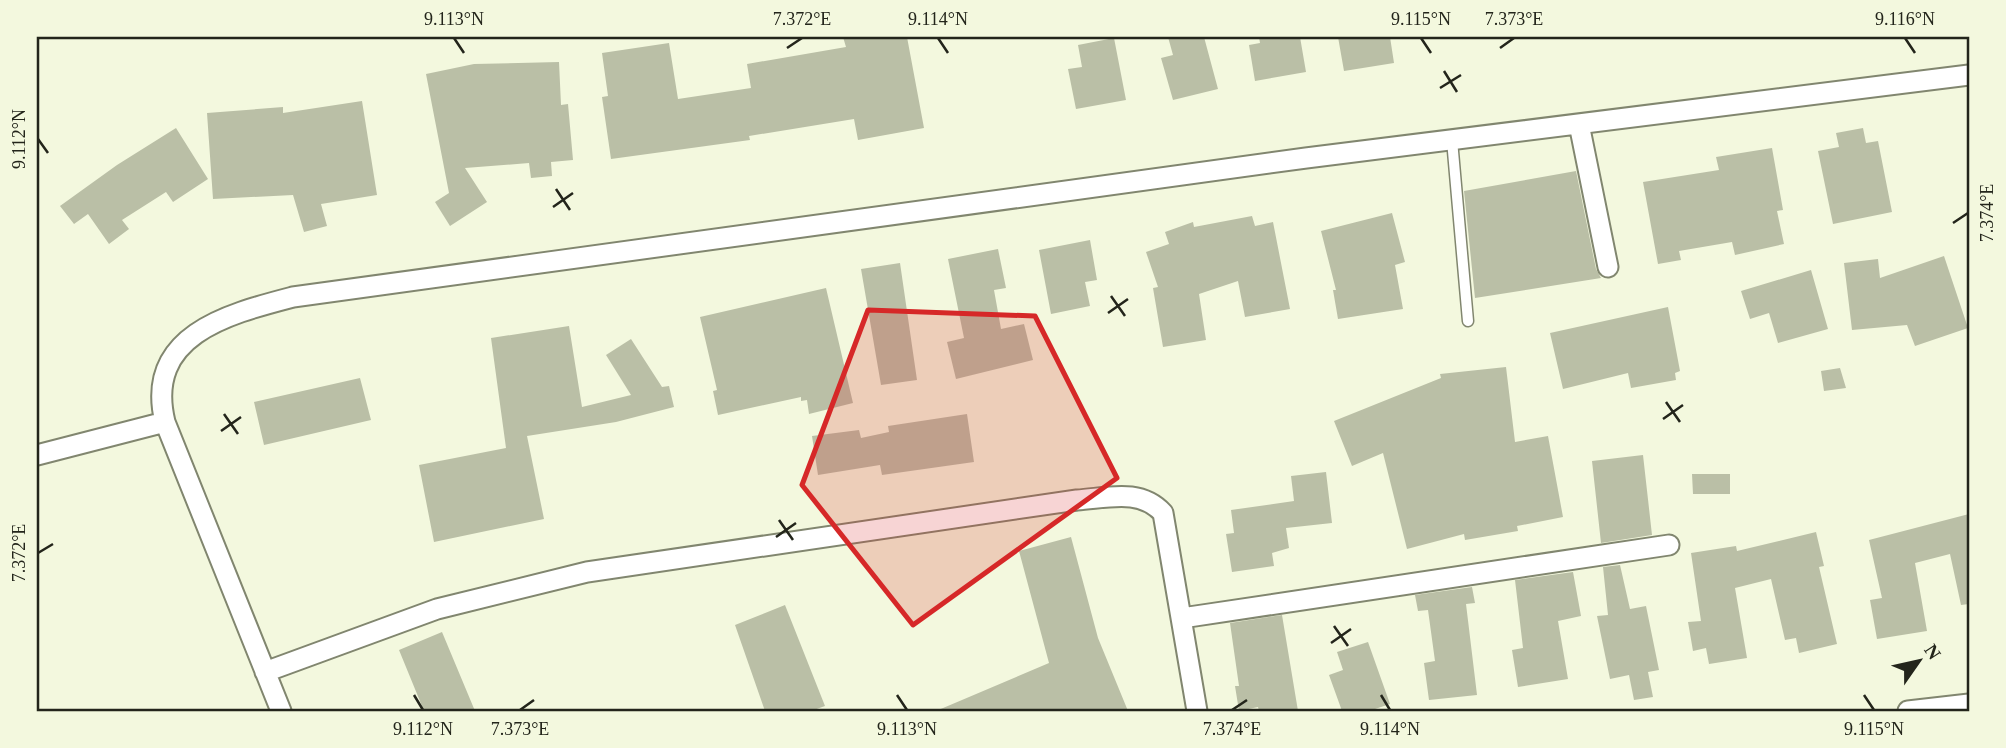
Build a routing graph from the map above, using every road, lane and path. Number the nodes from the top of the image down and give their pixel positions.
1 (1969, 75) edge
2 (1579, 124) junction
3 (1452, 140) junction
4 (1608, 267) dead end
5 (1468, 320) dead end
6 (165, 422) junction
7 (37, 455) edge
8 (1669, 545) dead end
9 (1182, 618) junction
10 (265, 672) junction
11 (1969, 704) edge
12 (281, 711) edge
13 (1197, 711) edge
14 (1908, 711) edge

1 - 2 street
2 - 3 street
2 - 4 street
3 - 5 lane
3 - 6 street
6 - 7 street
6 - 10 street
8 - 9 street
9 - 10 street
9 - 13 street
10 - 12 street
11 - 14 street

